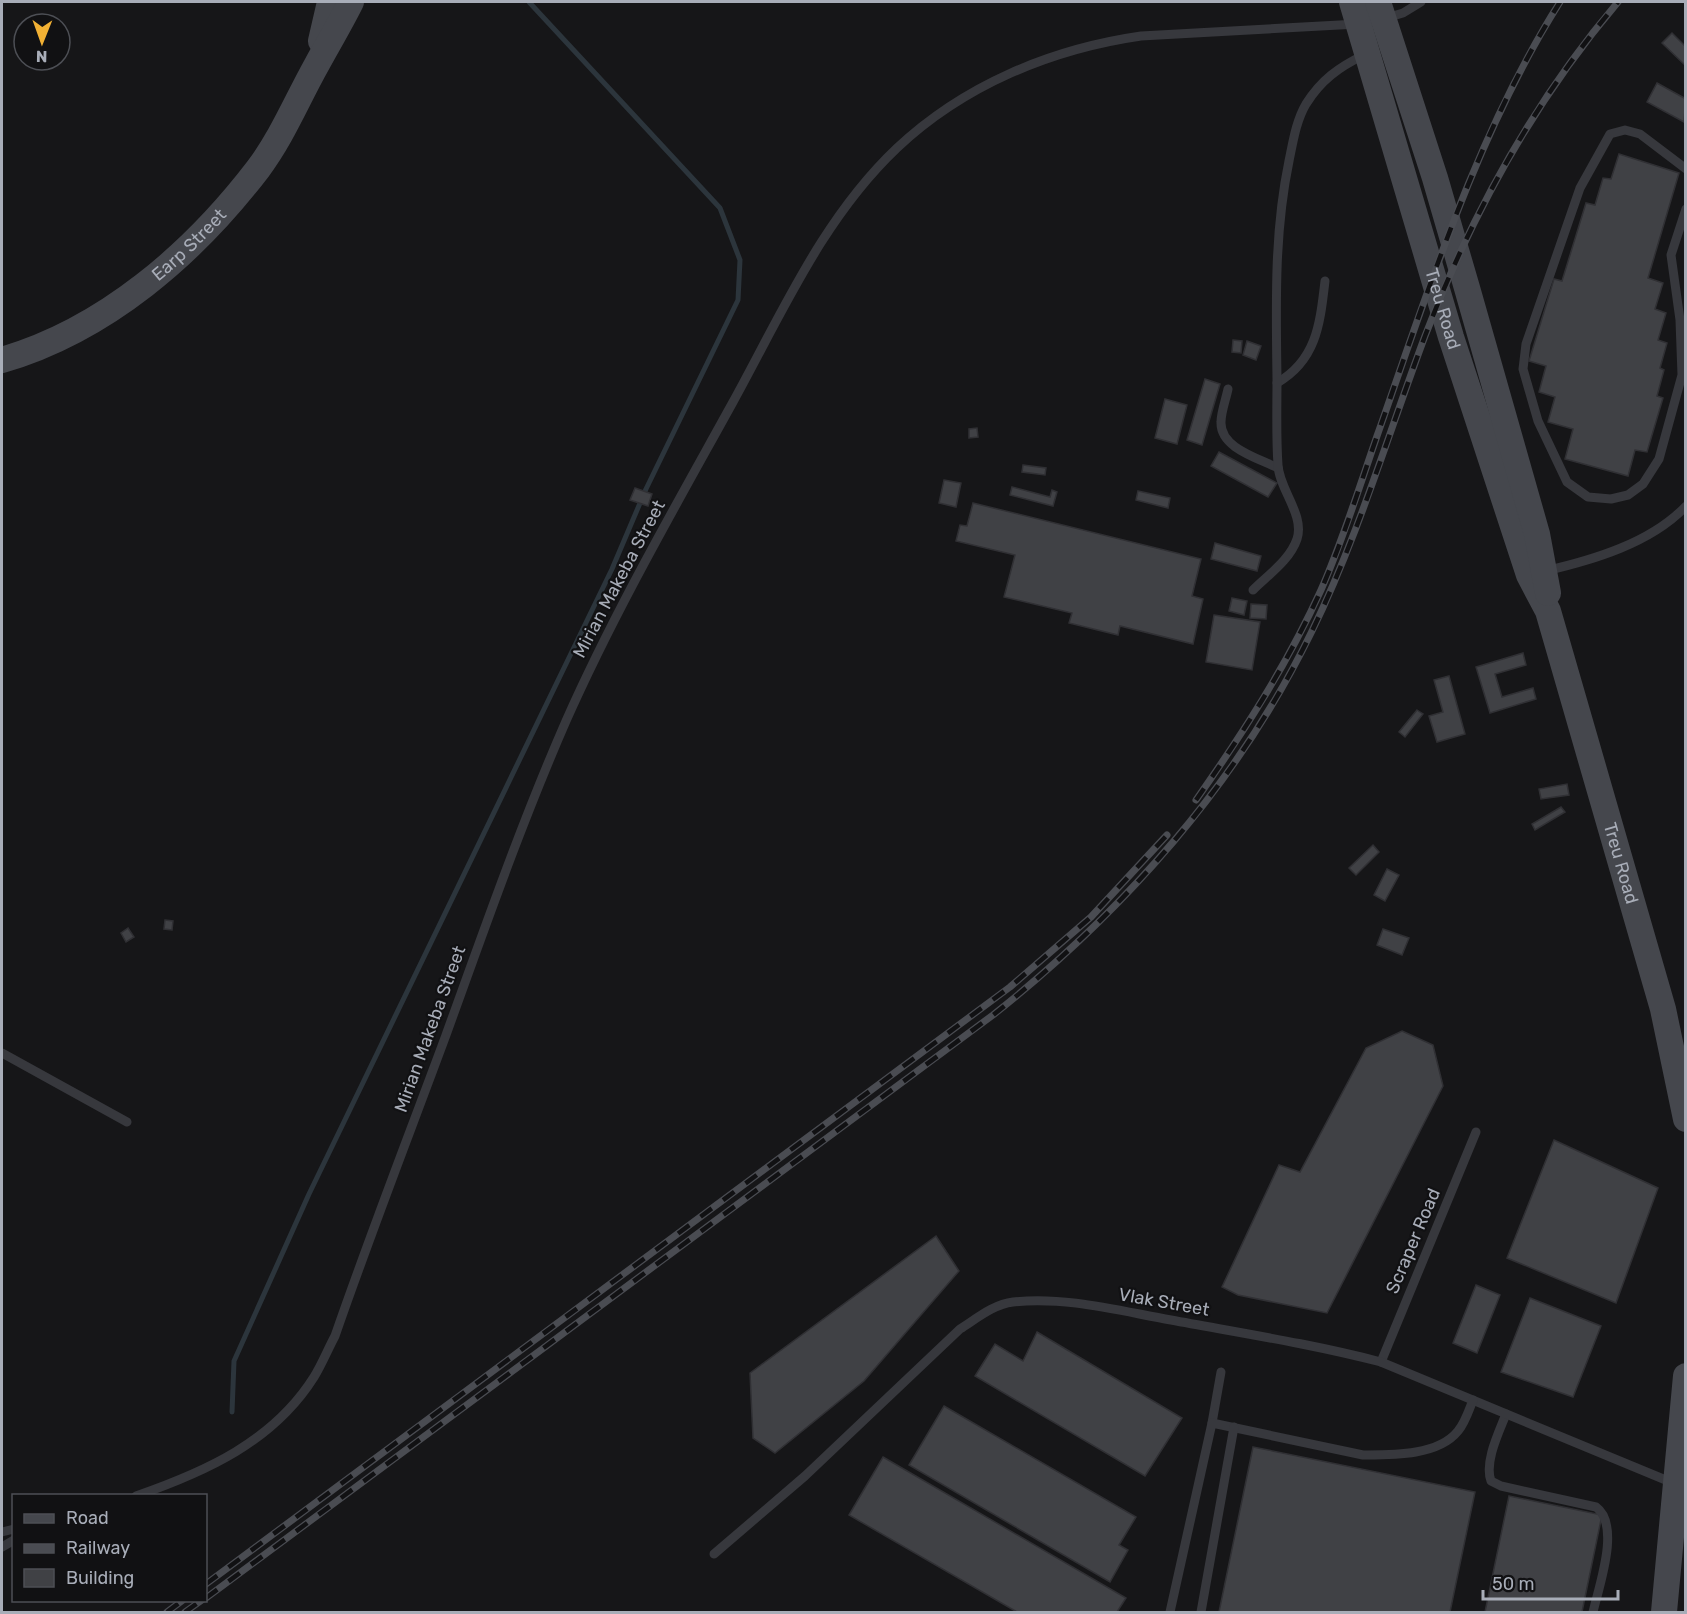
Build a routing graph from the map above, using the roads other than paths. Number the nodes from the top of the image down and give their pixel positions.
1 (330, 2) edge
2 (351, 2) edge
3 (1421, 2) edge
4 (1368, 12) edge
5 (1367, 54) junction
6 (316, 65) junction
7 (1686, 169) edge
8 (1686, 209) edge
9 (1325, 281) dead end
10 (2, 360) edge
11 (1277, 383) junction
12 (1228, 389) dead end
13 (1278, 468) junction
14 (1686, 506) edge
15 (1537, 573) junction
16 (1253, 590) dead end
17 (2, 1053) edge
18 (1686, 1119) edge
19 (127, 1122) dead end
20 (1476, 1132) dead end
21 (1381, 1362) junction
22 (1221, 1372) dead end
23 (1686, 1376) edge
24 (1473, 1400) junction
25 (1506, 1414) junction
26 (1212, 1423) junction
27 (1234, 1427) junction
28 (1676, 1484) junction
29 (141, 1494) edge
30 (714, 1554) dead end
31 (1170, 1612) edge
32 (1201, 1612) edge
33 (1593, 1612) edge
34 (1664, 1612) edge

1 - 6 street, Earp Street
2 - 6 street, Earp Street
3 - 4 lane, Mirian Makeba Street
4 - 5 street, Treu Road
4 - 15 street, Treu Road
4 - 29 lane, Mirian Makeba Street
5 - 11 lane
5 - 15 street, Treu Road
6 - 10 street, Earp Street
7 - 8 lane
9 - 11 lane
11 - 13 lane
12 - 13 lane
13 - 16 lane
14 - 15 lane
15 - 18 street, Treu Road
17 - 19 lane
20 - 21 lane, Scraper Road
21 - 24 lane, Vlak Street
21 - 30 lane, Vlak Street
22 - 26 lane
23 - 28 street
24 - 25 lane, Vlak Street
24 - 27 lane
25 - 28 lane, Vlak Street
25 - 33 lane
26 - 27 lane
26 - 31 lane
27 - 32 lane
28 - 34 street

